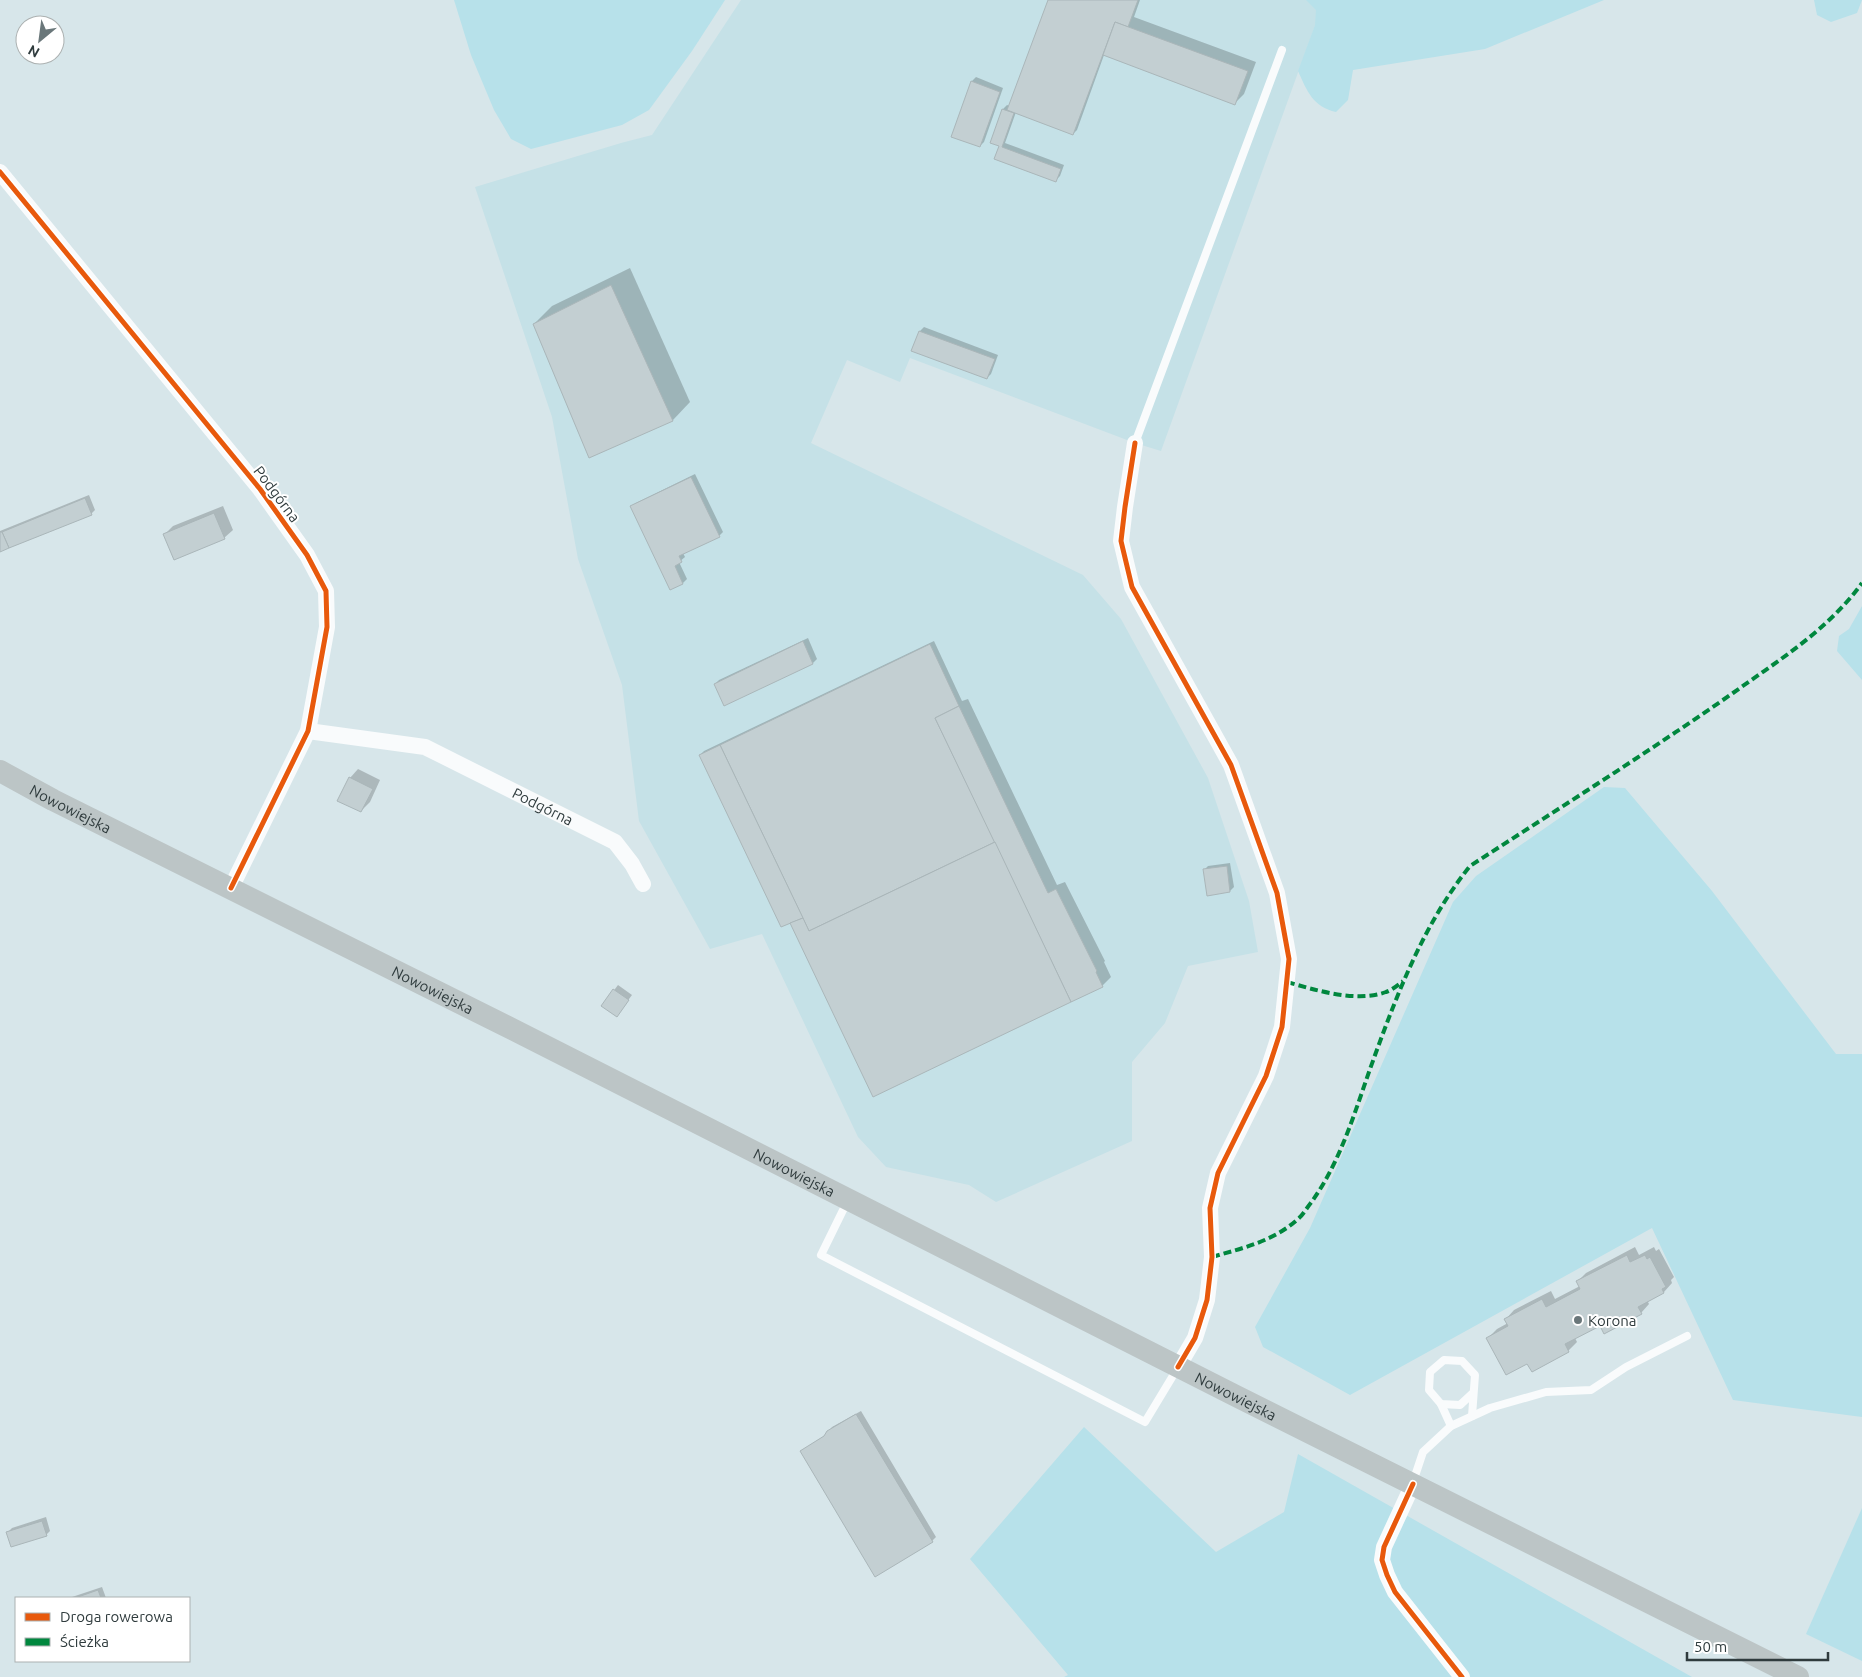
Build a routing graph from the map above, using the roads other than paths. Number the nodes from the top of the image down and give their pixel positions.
1 (1282, 50) dead end
2 (0, 172) edge
3 (1135, 444) joint
4 (308, 731) junction
5 (0, 771) edge
6 (643, 884) dead end
7 (231, 888) junction
8 (849, 1199) junction
9 (1687, 1336) dead end
10 (1178, 1367) junction
11 (1473, 1393) junction
12 (1441, 1404) junction
13 (1472, 1416) junction
14 (1451, 1426) junction
15 (1413, 1484) junction
16 (1462, 1677) edge
17 (1798, 1677) edge

1 - 3 lane
2 - 4 street, Podgórna
3 - 10 street
4 - 6 street, Podgórna
4 - 7 street, Podgórna
5 - 7 main road, Nowowiejska
7 - 8 main road, Nowowiejska
8 - 10 main road, Nowowiejska
8 - 10 lane
9 - 13 lane
10 - 15 main road, Nowowiejska
11 - 12 lane
11 - 12 lane
11 - 13 lane
12 - 14 lane
13 - 14 lane
14 - 15 lane
15 - 16 street
15 - 17 main road, Nowowiejska

